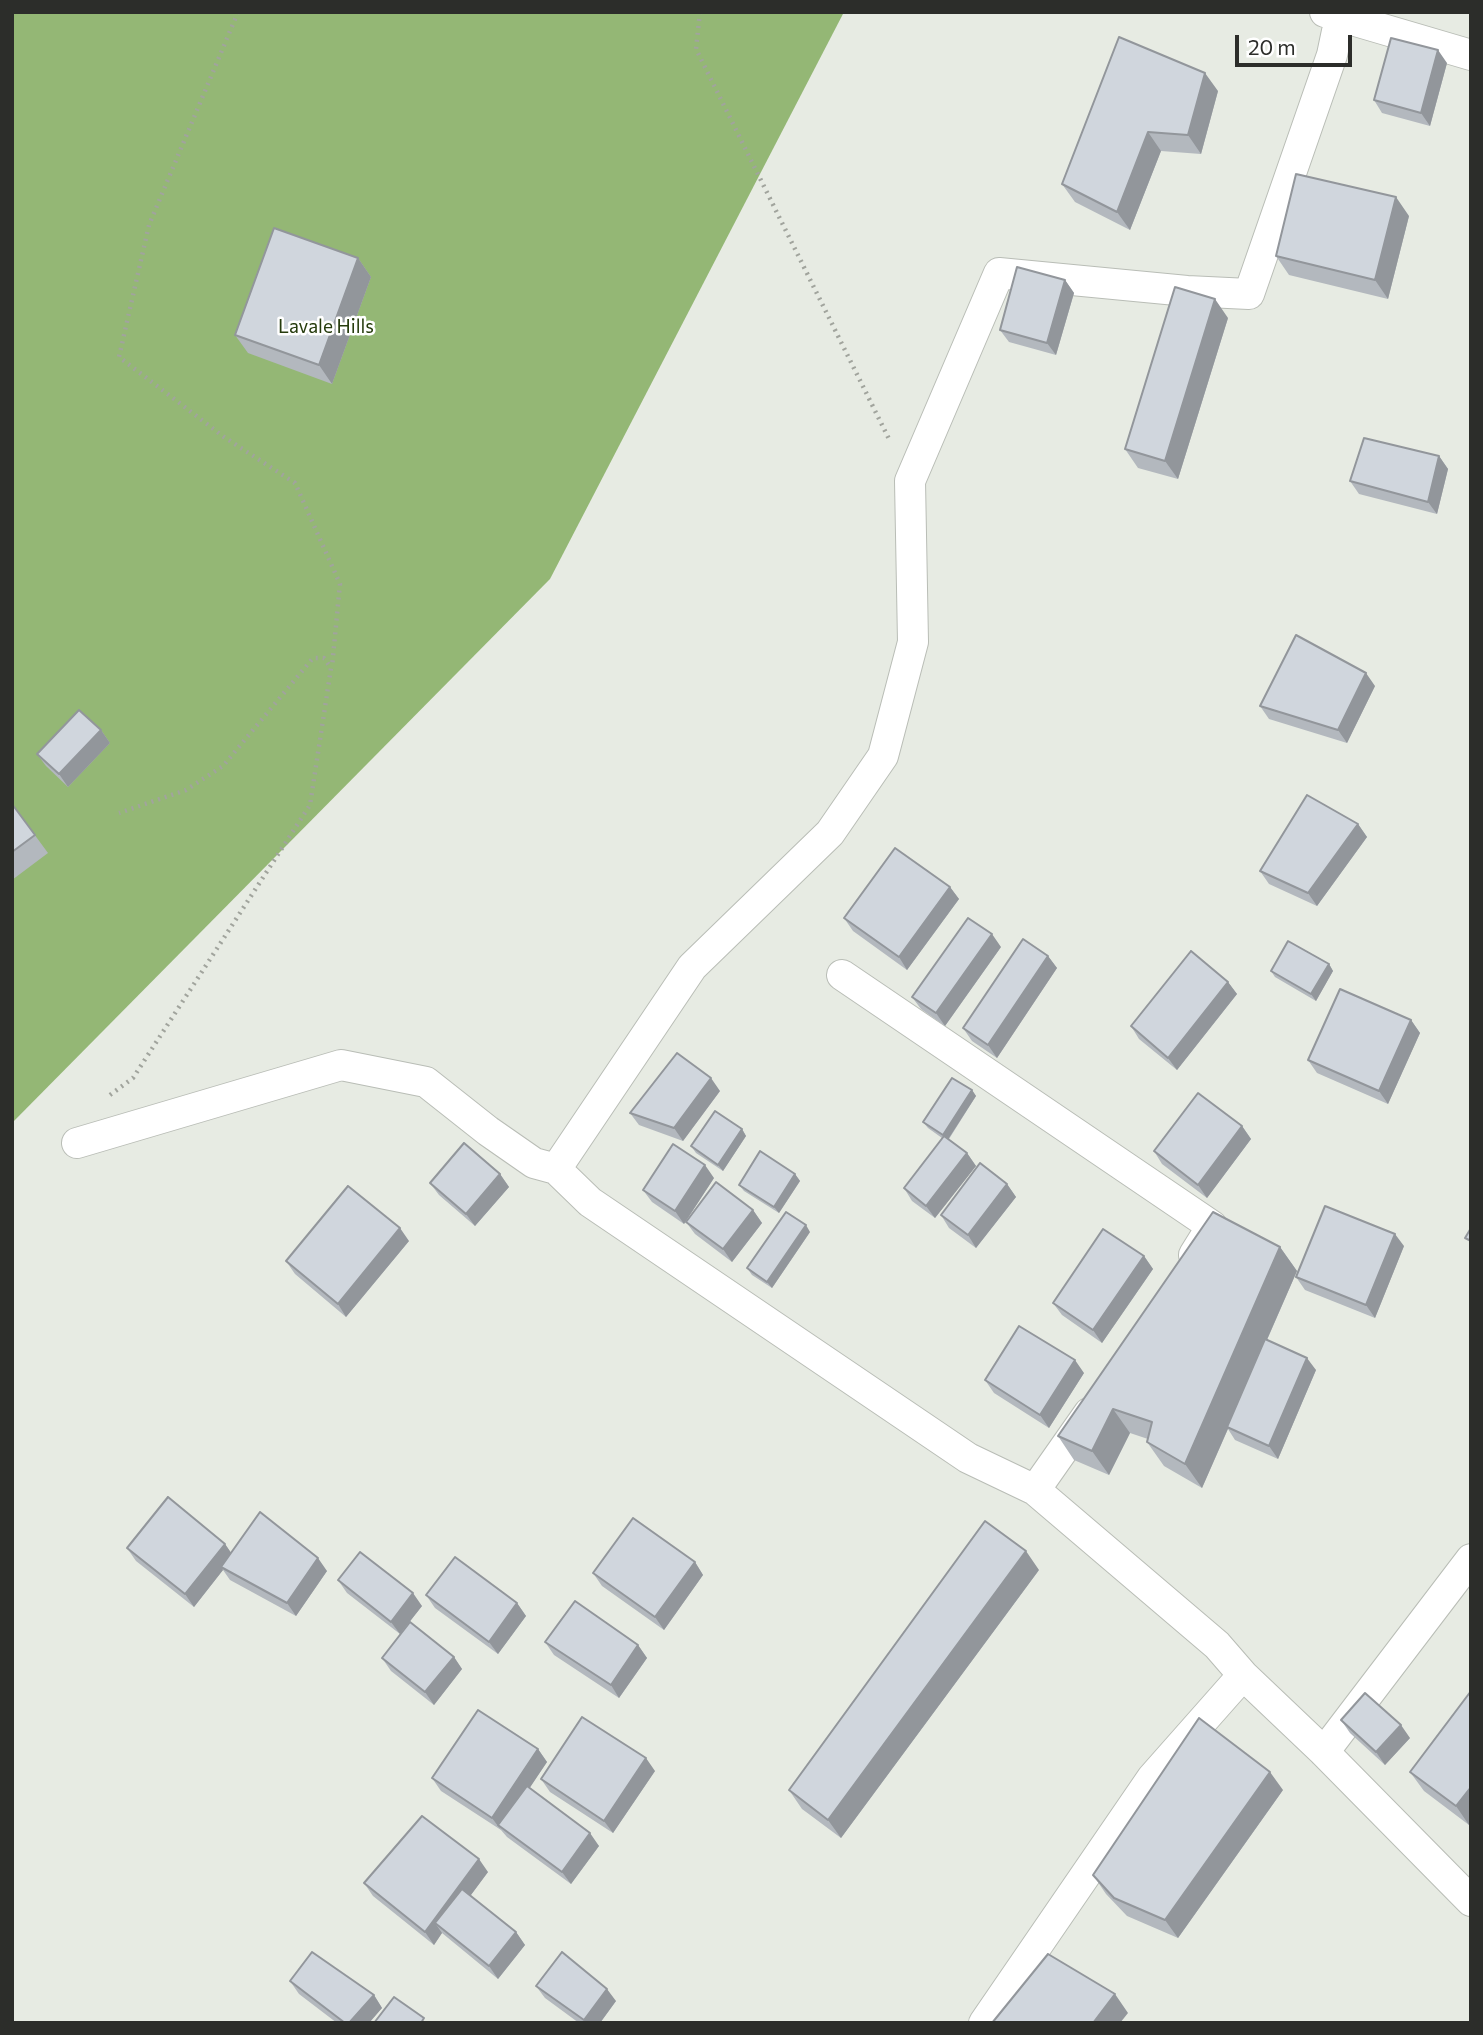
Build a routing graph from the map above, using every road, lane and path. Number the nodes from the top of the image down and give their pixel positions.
1 (238, 12) edge
2 (700, 12) edge
3 (1335, 14) edge
4 (1471, 55) edge
5 (909, 481) junction
6 (331, 668) junction
7 (119, 814) dead end
8 (842, 975) dead end
9 (106, 1098) dead end
10 (77, 1143) dead end
11 (555, 1169) junction
12 (1184, 1273) edge
13 (1107, 1388) edge
14 (1035, 1490) junction
15 (1471, 1559) edge
16 (1242, 1675) junction
17 (1324, 1752) junction
18 (1471, 1901) edge
19 (984, 2023) edge

1 - 6 path
2 - 5 path
3 - 4 street
3 - 5 street
5 - 11 street
6 - 7 path
6 - 9 path
8 - 12 street
10 - 11 street
11 - 14 street
13 - 14 street
14 - 16 street
15 - 17 street
16 - 17 street
16 - 19 street
17 - 18 street

